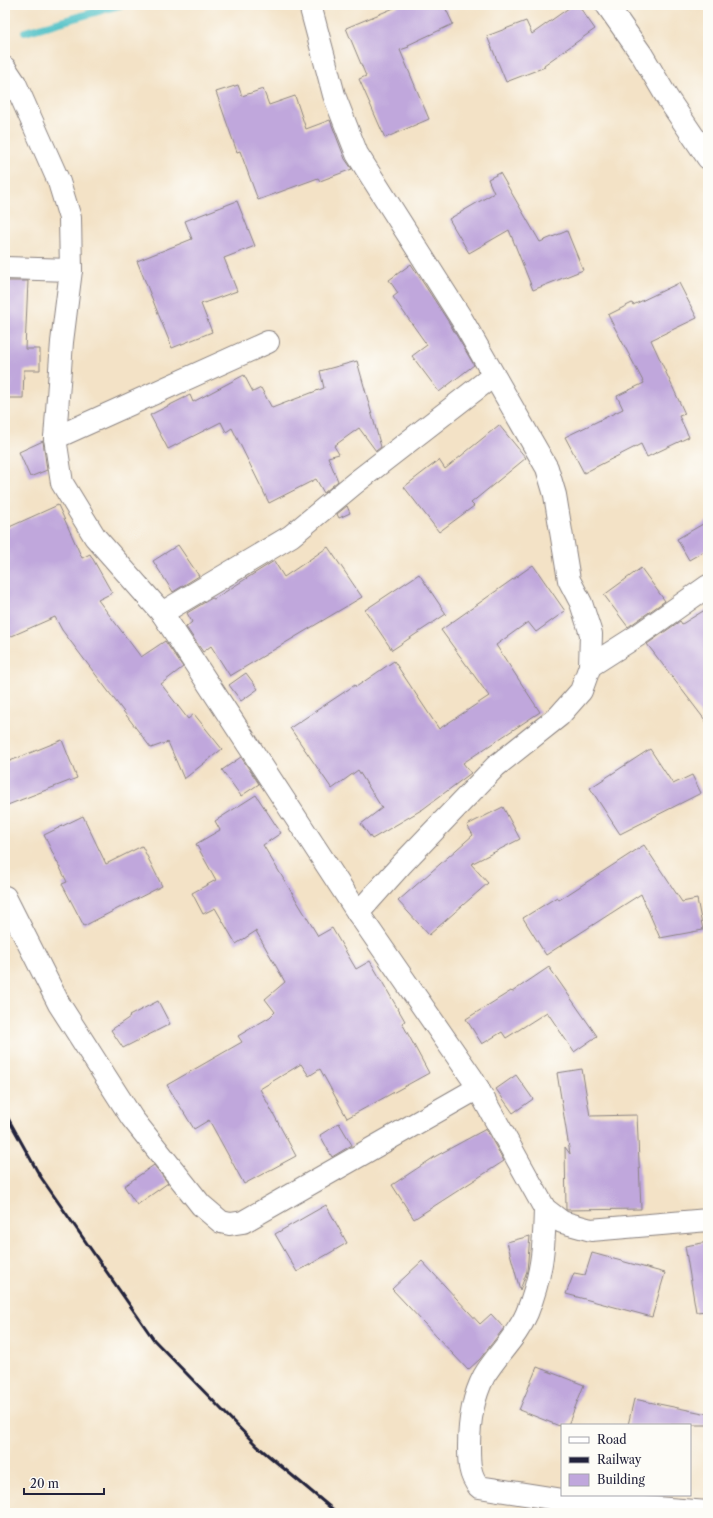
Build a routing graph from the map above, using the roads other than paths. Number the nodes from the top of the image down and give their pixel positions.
1 (310, 5) edge
2 (607, 5) edge
3 (5, 68) edge
4 (708, 158) edge
5 (5, 268) edge
6 (71, 270) junction
7 (268, 342) dead end
8 (493, 376) junction
9 (55, 438) junction
10 (708, 586) edge
11 (162, 613) junction
12 (590, 666) junction
13 (5, 897) edge
14 (358, 913) junction
15 (478, 1088) junction
16 (545, 1209) junction
17 (708, 1220) edge
18 (708, 1512) edge

1 - 8 street
2 - 4 street
3 - 6 street
5 - 6 street
6 - 9 street
7 - 9 street
8 - 11 street
8 - 12 street
9 - 11 street
10 - 12 street
11 - 14 street
12 - 14 street
13 - 15 street
14 - 15 street
15 - 16 street
16 - 17 street
16 - 18 street

